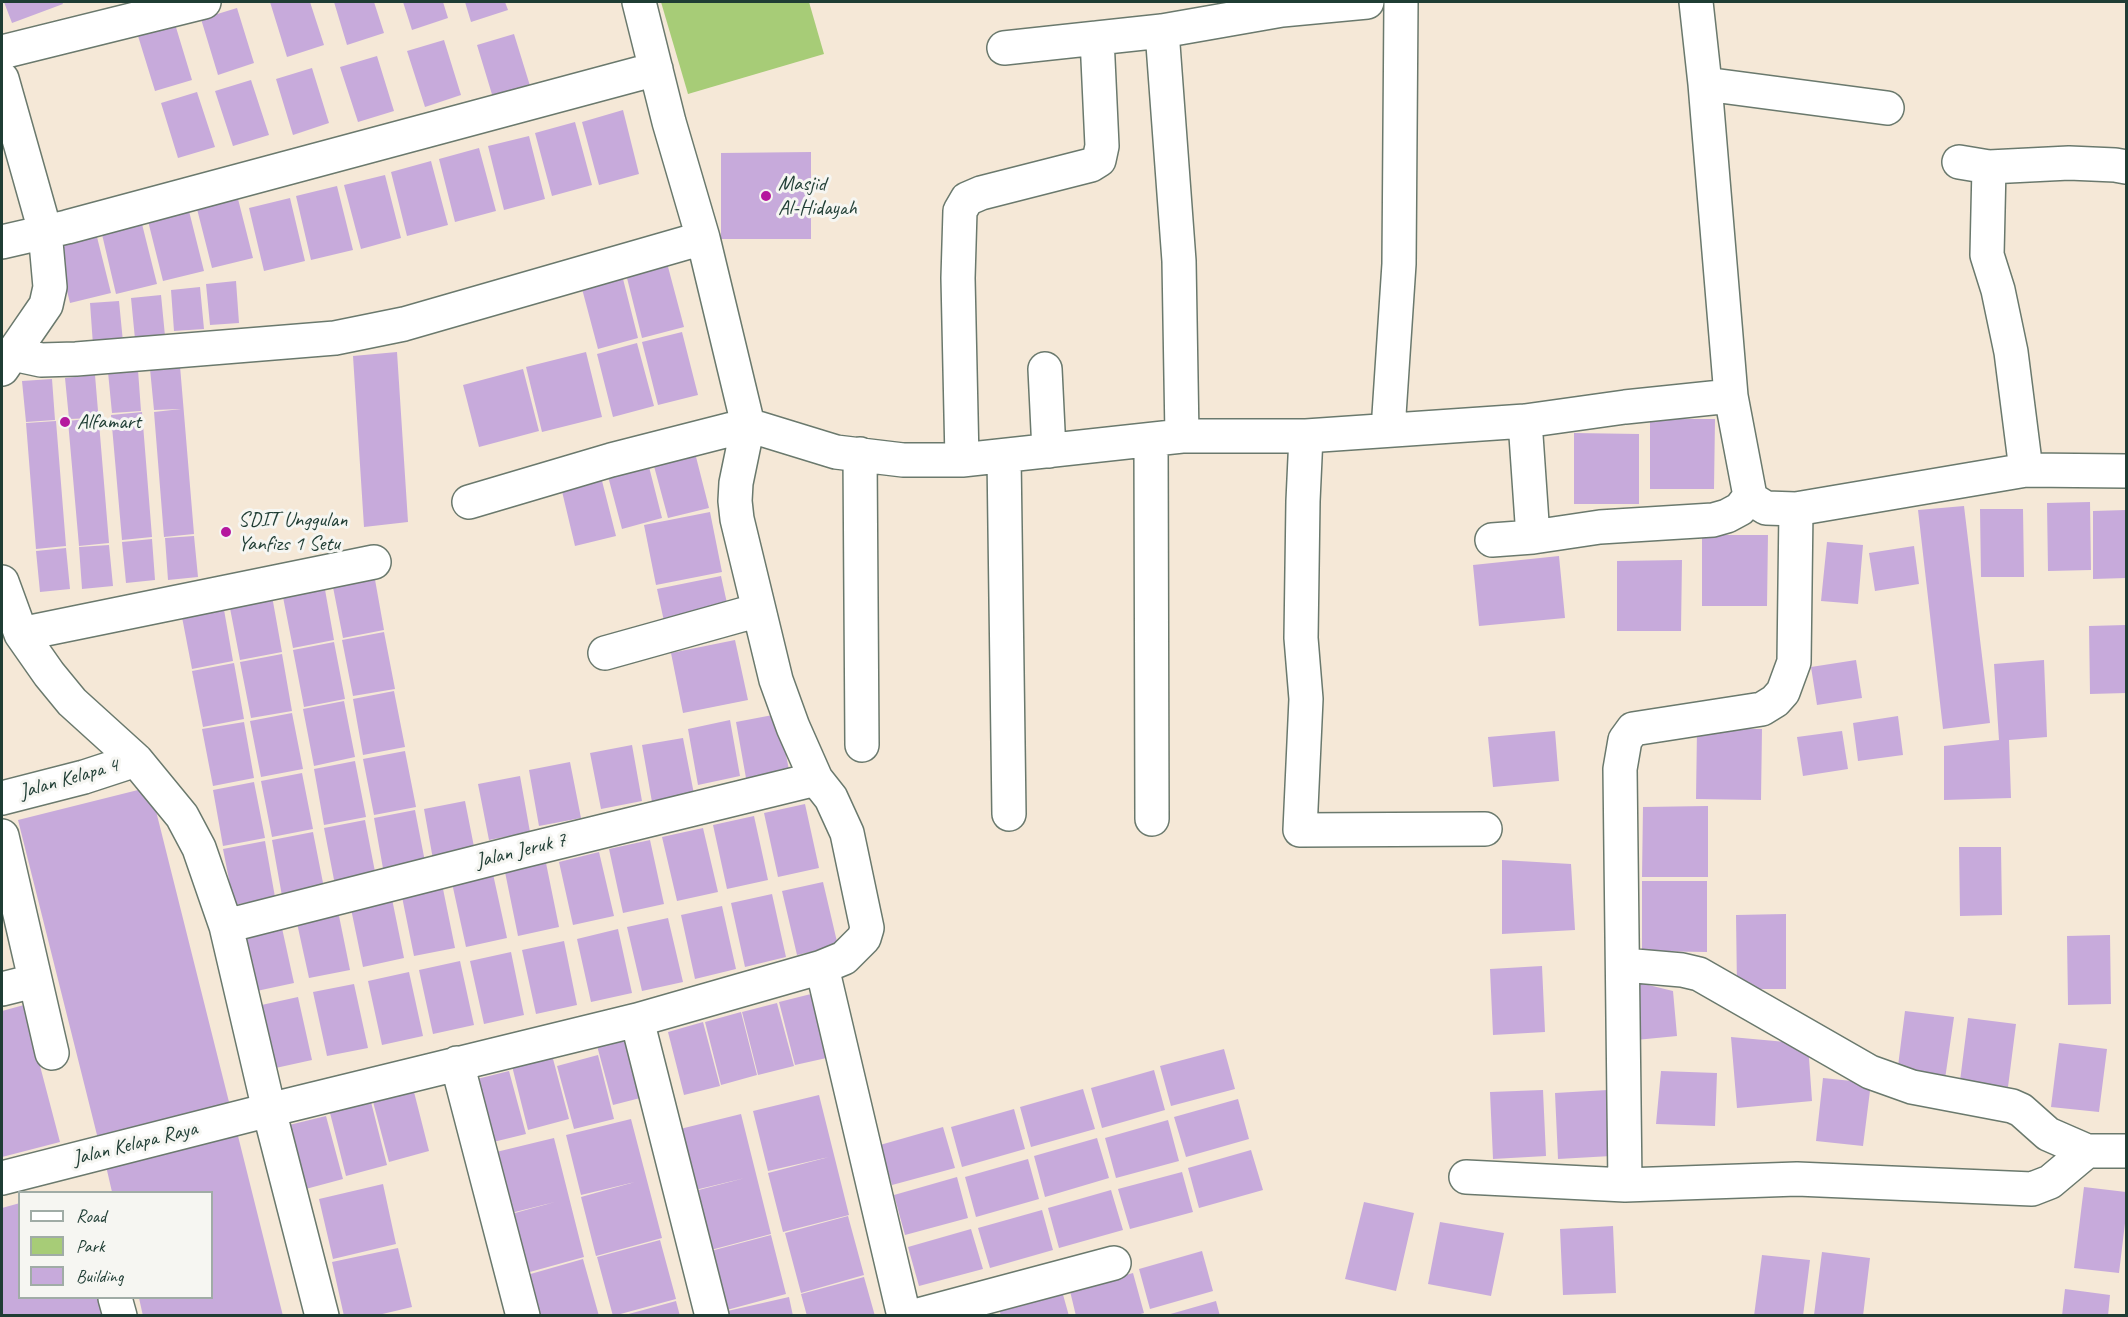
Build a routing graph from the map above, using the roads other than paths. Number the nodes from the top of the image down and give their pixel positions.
1 (204, 2) edge
2 (639, 2) edge
3 (1367, 2) edge
4 (1401, 2) edge
5 (1696, 2) edge
6 (1162, 31) junction
7 (1097, 38) junction
8 (1004, 48) dead end
9 (2, 52) edge
10 (656, 69) junction
11 (2, 79) edge
12 (1706, 84) junction
13 (1887, 108) dead end
14 (2127, 167) edge
15 (45, 231) junction
16 (703, 238) junction
17 (2, 242) edge
18 (7, 361) edge
19 (1045, 369) dead end
20 (1731, 396) junction
21 (1525, 421) junction
22 (762, 429) junction
23 (1388, 429) junction
24 (1306, 436) junction
25 (1166, 438) junction
26 (1049, 451) junction
27 (848, 453) junction
28 (1004, 456) junction
29 (962, 460) junction
30 (2025, 470) junction
31 (2127, 471) edge
32 (1750, 495) junction
33 (469, 502) dead end
34 (1796, 509) junction
35 (1533, 537) junction
36 (1492, 540) dead end
37 (374, 562) dead end
38 (2, 582) edge
39 (759, 610) junction
40 (21, 634) junction
41 (604, 653) dead end
42 (862, 745) dead end
43 (136, 760) junction
44 (816, 779) junction
45 (2, 798) edge
46 (1009, 814) dead end
47 (1152, 819) dead end
48 (1485, 829) dead end
49 (2, 836) edge
50 (226, 926) junction
51 (1624, 965) junction
52 (822, 968) junction
53 (34, 981) junction
54 (2, 989) edge
55 (637, 1020) junction
56 (52, 1053) dead end
57 (457, 1063) junction
58 (269, 1110) junction
59 (2087, 1150) junction
60 (2127, 1151) edge
61 (1466, 1177) dead end
62 (2, 1179) edge
63 (1625, 1185) junction
64 (1114, 1263) dead end
65 (115, 1299) edge
66 (120, 1316) edge
67 (322, 1316) edge
68 (524, 1316) edge
69 (712, 1316) edge
70 (904, 1316) edge
71 (915, 1316) edge

1 - 9 street
2 - 10 street
3 - 6 street
4 - 23 street
5 - 12 street
6 - 7 street
6 - 25 street
7 - 8 street
7 - 29 street
10 - 15 street
10 - 16 street
11 - 15 street
12 - 13 street
12 - 20 street
14 - 30 street
15 - 17 street
15 - 18 street
16 - 18 street
16 - 22 street
19 - 26 street
20 - 21 street
20 - 32 street
21 - 23 street
21 - 35 street
22 - 27 street
22 - 33 street
22 - 39 street, Jalan Kelapa Raya
23 - 24 street
24 - 25 street
24 - 48 street
25 - 26 street
25 - 47 street
26 - 28 street
27 - 29 street
27 - 42 street
28 - 29 street
28 - 46 street
30 - 31 street
30 - 34 street
32 - 34 street
32 - 35 street
34 - 51 street
35 - 36 street
37 - 40 street
38 - 40 street
39 - 41 street
39 - 44 street, Jalan Kelapa Raya
40 - 43 street
43 - 45 street, Jalan Kelapa 4
43 - 50 street
44 - 50 street, Jalan Jeruk 7
44 - 52 street, Jalan Kelapa Raya
49 - 53 street
50 - 58 street
51 - 59 street
51 - 63 street
52 - 55 street, Jalan Kelapa Raya
52 - 70 street
53 - 54 street
53 - 56 street
55 - 57 street, Jalan Kelapa Raya
55 - 69 street
57 - 58 street, Jalan Kelapa Raya
57 - 68 street
58 - 62 street, Jalan Kelapa Raya
58 - 67 street
59 - 60 street
59 - 63 street
61 - 63 street
64 - 71 street
65 - 66 street

